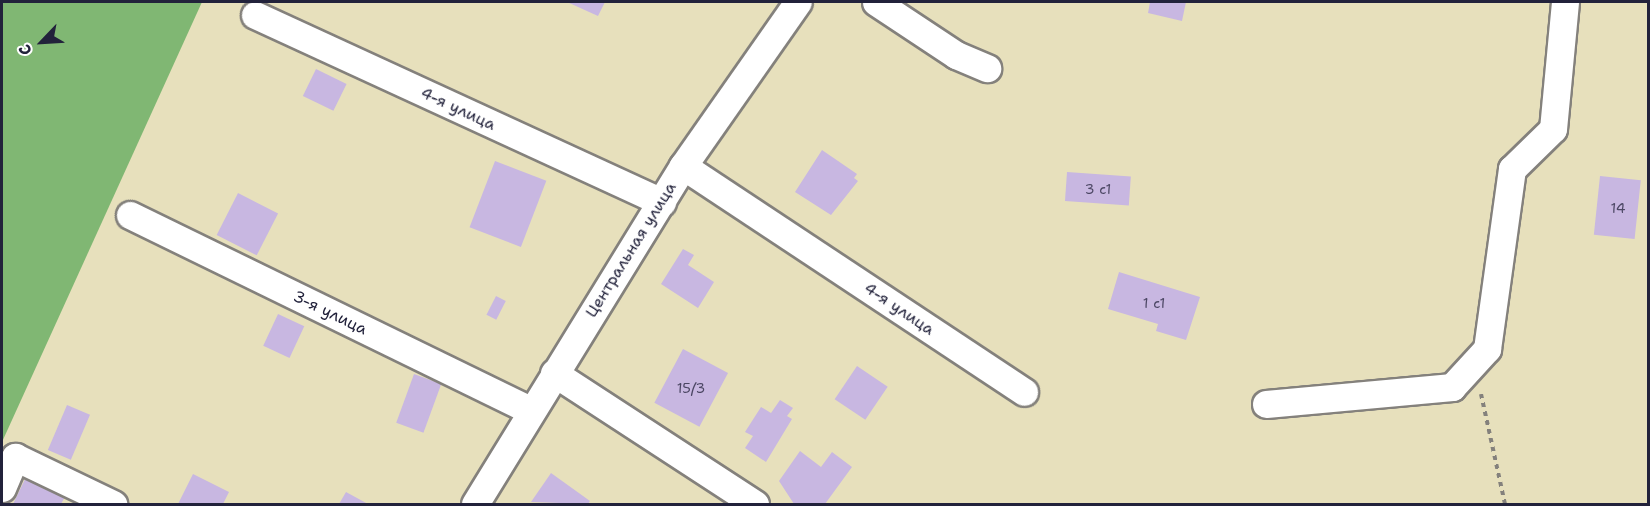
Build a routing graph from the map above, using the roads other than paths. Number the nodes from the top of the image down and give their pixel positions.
1 (798, 2) edge
2 (876, 2) edge
3 (1565, 2) edge
4 (255, 15) dead end
5 (987, 68) dead end
6 (683, 166) junction
7 (662, 202) junction
8 (130, 215) dead end
9 (554, 373) junction
10 (1024, 392) dead end
11 (1266, 404) dead end
12 (530, 410) junction
13 (2, 488) edge
14 (113, 504) edge
15 (475, 504) edge
16 (755, 504) edge

1 - 6 street, Центральная улица
2 - 5 street
3 - 11 street
4 - 7 street, 4-я улица
6 - 7 street, Центральная улица
6 - 10 street, 4-я улица
7 - 9 street, Центральная улица
8 - 12 street, 3-я улица
9 - 12 street, Центральная улица
9 - 16 street
12 - 15 street, Центральная улица
13 - 14 street

